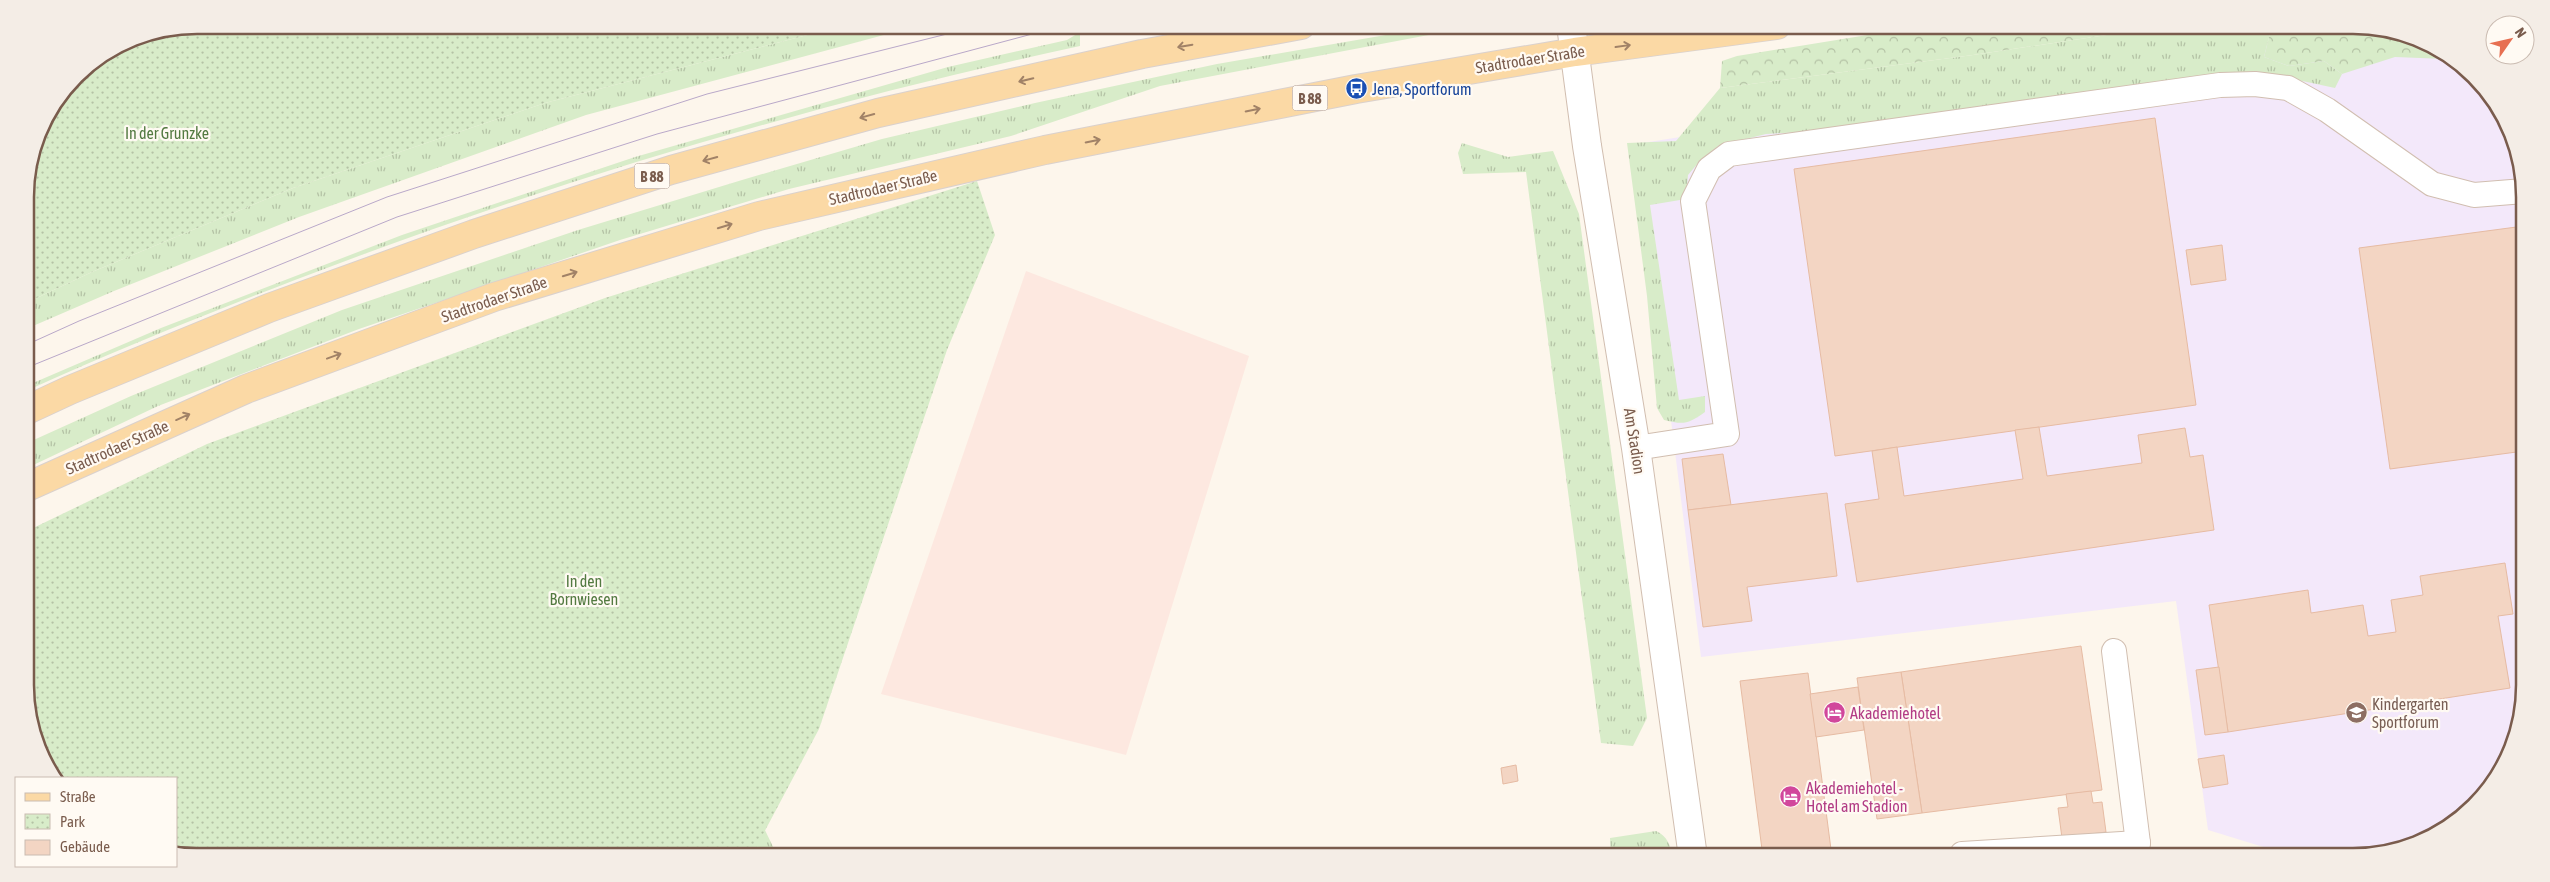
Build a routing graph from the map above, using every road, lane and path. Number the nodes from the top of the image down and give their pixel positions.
1 (1252, 34) edge
2 (1572, 34) edge
3 (1710, 34) edge
4 (1575, 52) junction
5 (2516, 192) edge
6 (34, 407) edge
7 (1636, 448) junction
8 (34, 484) edge
9 (2114, 652) dead end
10 (1692, 848) edge
11 (2136, 848) edge

1 -> 6 main road, B 88
2 - 4 street, Am Stadion
4 -> 3 main road, Stadtrodaer Straße / B 88
4 - 7 street, Am Stadion
8 -> 4 main road, Stadtrodaer Straße / B 88
5 - 7 lane
7 - 10 street, Am Stadion
9 - 11 lane

